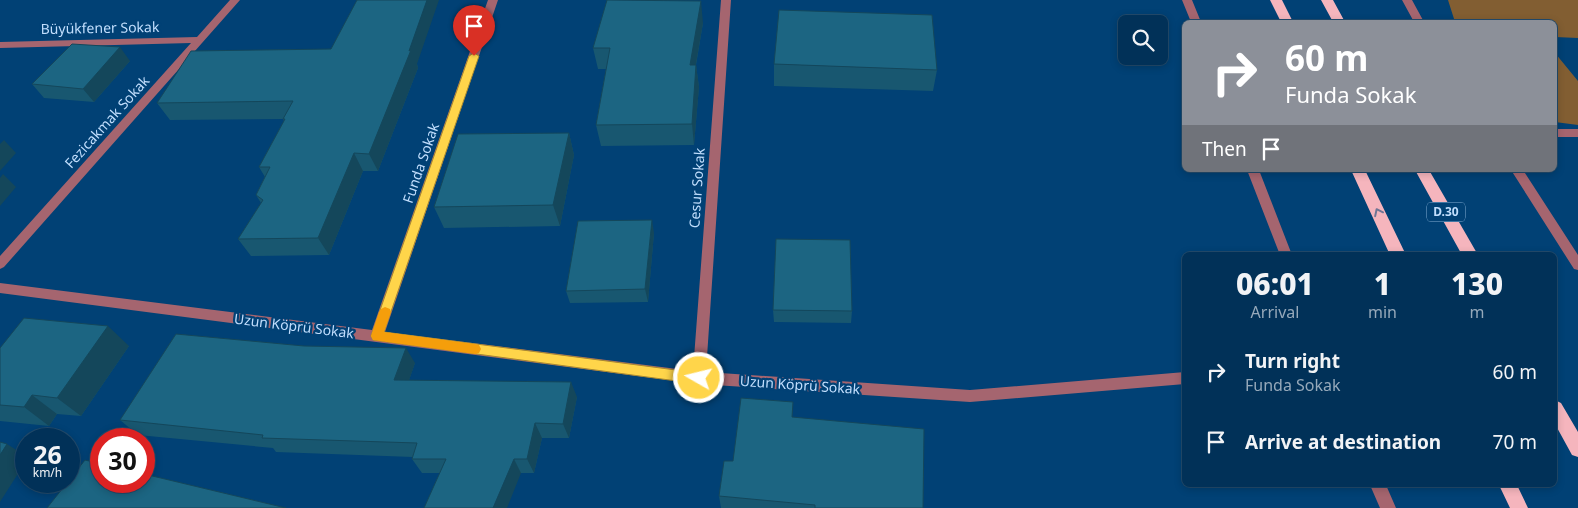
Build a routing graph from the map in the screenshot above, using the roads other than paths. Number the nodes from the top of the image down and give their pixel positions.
1 (235, 0) edge
2 (493, 0) edge
3 (726, 0) edge
4 (1187, 0) edge
5 (1276, 0) edge
6 (1327, 0) edge
7 (1407, 0) edge
8 (1195, 20) edge
9 (1286, 20) edge
10 (1339, 20) edge
11 (1418, 20) edge
12 (200, 40) junction
13 (0, 45) edge
14 (1557, 133) edge
15 (1578, 134) edge
16 (1254, 172) edge
17 (1359, 172) edge
18 (1423, 172) edge
19 (1518, 172) edge
20 (1285, 252) edge
21 (1397, 252) edge
22 (1468, 252) edge
23 (0, 264) edge
24 (1578, 265) edge
25 (0, 288) edge
26 (377, 336) junction
27 (699, 378) junction
28 (1182, 378) edge
29 (1557, 412) edge
30 (1578, 449) edge
31 (1379, 487) edge
32 (1509, 487) edge
33 (1388, 508) edge
34 (1519, 508) edge

1 - 12 street, Fezicakmak Sokak
2 - 26 street, Funda Sokak
3 - 27 street, Cesur Sokak
4 - 8 street
5 - 9 highway
6 - 10 highway
7 - 11 street
12 - 13 street, Büyükfener Sokak
12 - 23 street, Fezicakmak Sokak
14 - 15 street
16 - 20 street
21 -> 17 highway
18 - 22 highway, D.30
19 - 24 street
25 - 26 street, Uzun Köprü Sokak
26 - 27 street, Uzun Köprü Sokak
27 - 28 street, Uzun Köprü Sokak
29 - 30 highway
31 - 33 street
32 - 34 highway

